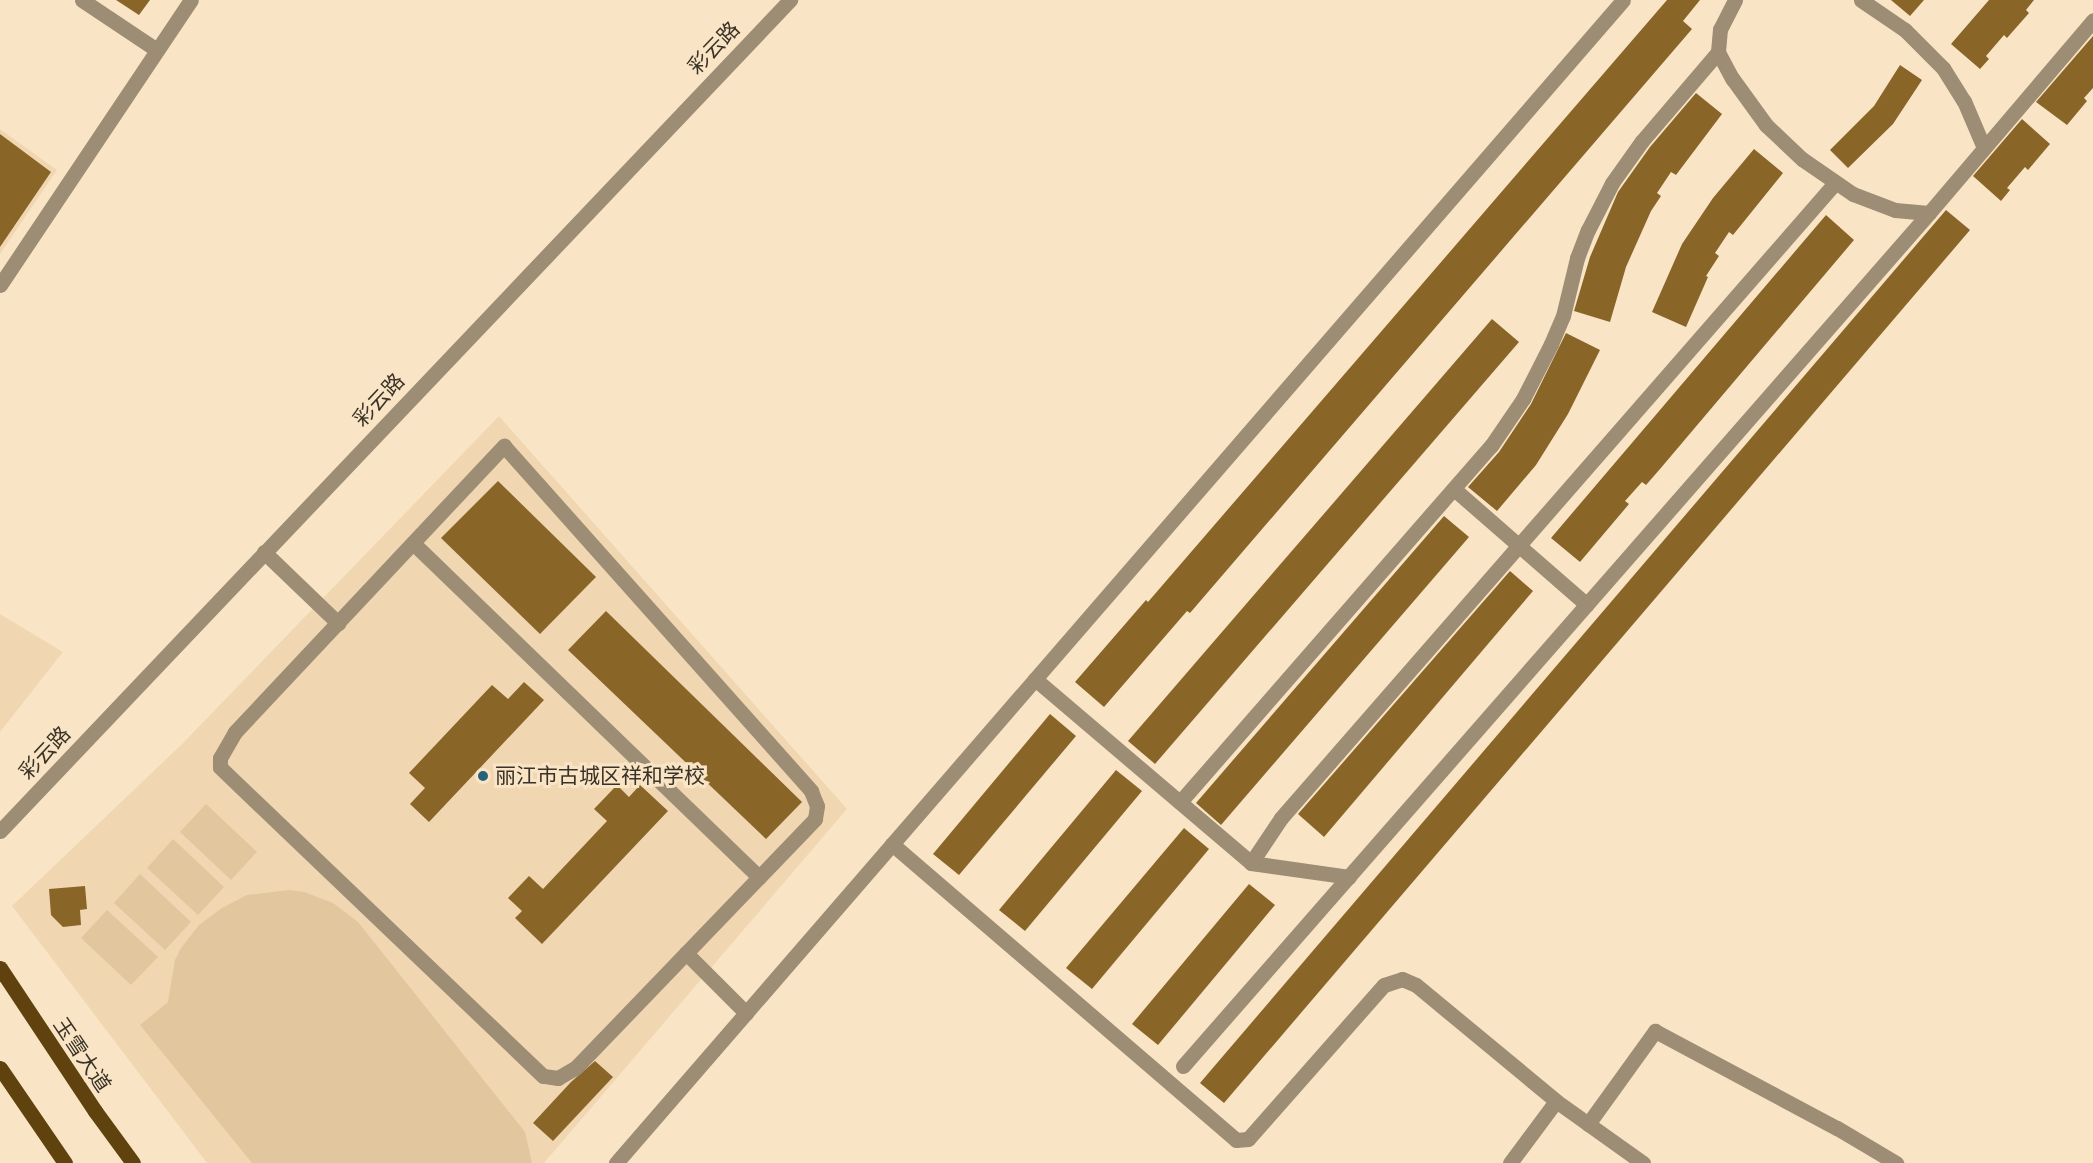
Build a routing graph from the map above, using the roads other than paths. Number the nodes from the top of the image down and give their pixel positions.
1 (82, 0) edge
2 (191, 0) edge
3 (790, 0) edge
4 (1623, 0) edge
5 (1735, 0) edge
6 (1861, 0) edge
7 (2093, 20) edge
8 (157, 50) junction
9 (1718, 52) junction
10 (1984, 148) junction
11 (1835, 183) junction
12 (1929, 213) junction
13 (0, 285) edge
14 (1454, 489) junction
15 (413, 543) junction
16 (1518, 546) junction
17 (264, 552) junction
18 (1587, 605) junction
19 (338, 623) junction
20 (1035, 679) junction
21 (1180, 802) junction
22 (0, 831) edge
23 (892, 844) junction
24 (1251, 863) junction
25 (759, 877) junction
26 (1349, 877) junction
27 (686, 953) junction
28 (0, 968) edge
29 (746, 1013) junction
30 (1183, 1066) dead end
31 (0, 1068) edge
32 (1556, 1101) junction
33 (1588, 1124) junction
34 (65, 1163) edge
35 (133, 1163) edge
36 (616, 1163) edge
37 (1510, 1163) edge
38 (1643, 1163) edge
39 (1896, 1163) edge

1 - 8 street
2 - 8 street
3 - 17 street, 彩云路
4 - 20 street
5 - 9 street
6 - 10 street
7 - 10 street
8 - 13 street
9 - 11 street
9 - 14 street
10 - 12 street
11 - 12 street
11 - 16 street
12 - 18 street
14 - 16 street
14 - 21 street
15 - 19 street
15 - 25 street
15 - 25 street
16 - 18 street
16 - 24 street
17 - 19 street
17 - 22 street, 彩云路
18 - 26 street
19 - 27 street
20 - 21 street
20 - 23 street
21 - 24 street
23 - 29 street
23 - 32 street
24 - 26 street
25 - 27 street
26 - 30 street
27 - 29 street
28 - 35 main road, 玉雪大道
29 - 36 street
31 - 34 main road
32 - 33 street
32 - 37 street
33 - 38 street
33 - 39 street

